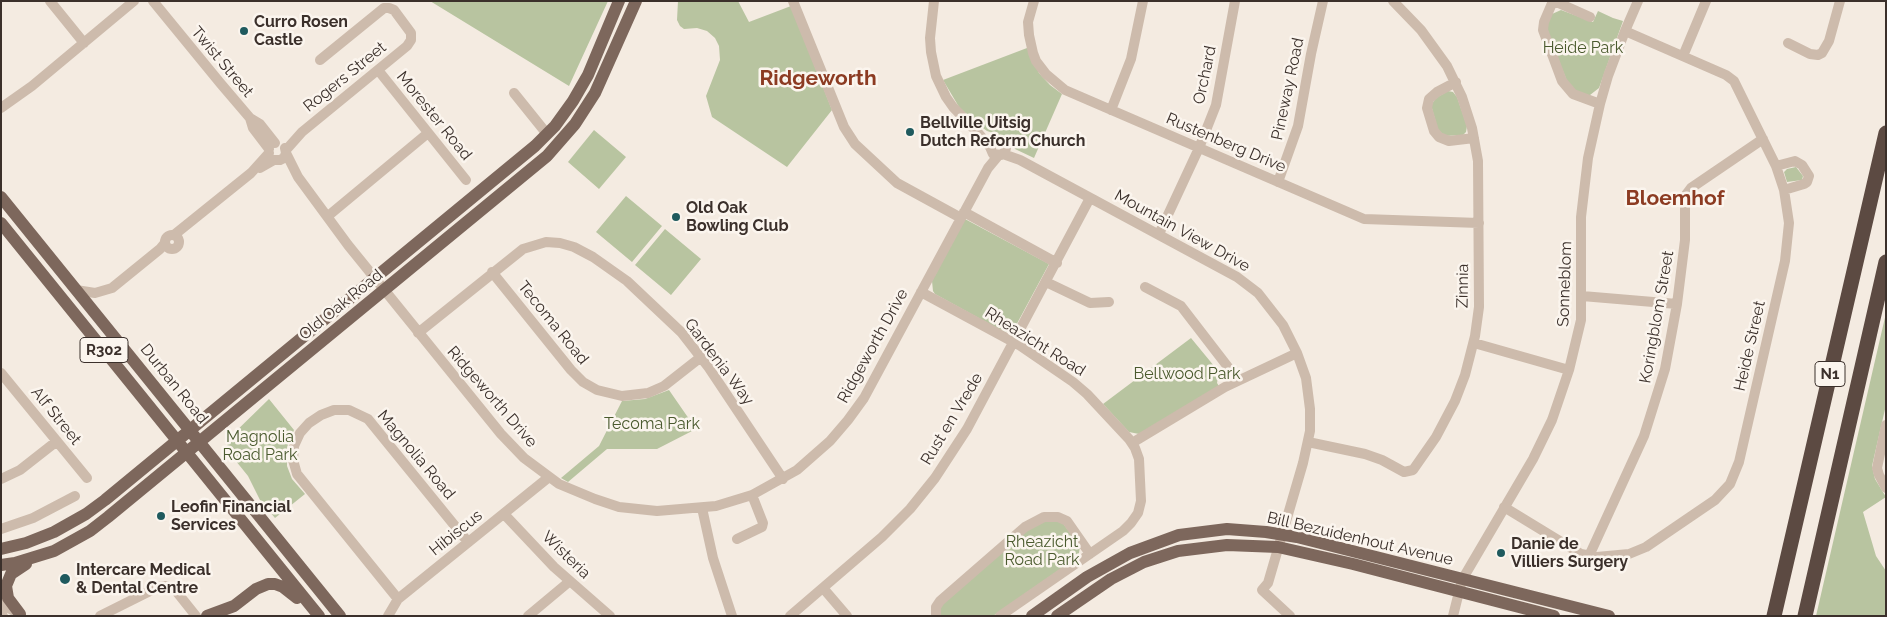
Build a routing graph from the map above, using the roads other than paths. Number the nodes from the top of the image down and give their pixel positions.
1 (50, 1) edge
2 (134, 1) edge
3 (153, 1) edge
4 (619, 1) edge
5 (636, 1) edge
6 (793, 1) edge
7 (934, 1) edge
8 (1034, 1) edge
9 (1143, 1) edge
10 (1235, 1) edge
11 (1323, 1) edge
12 (1393, 1) edge
13 (1554, 1) edge
14 (1638, 1) edge
15 (1706, 1) edge
16 (1840, 1) edge
17 (1590, 17) dead end
18 (1625, 31) junction
19 (1788, 43) dead end
20 (84, 44) junction
21 (1683, 56) junction
22 (320, 60) dead end
23 (378, 70) junction
24 (1456, 82) junction
25 (514, 93) dead end
26 (1600, 104) junction
27 (1, 108) edge
28 (1111, 110) junction
29 (1886, 133) edge
30 (428, 134) junction
31 (547, 134) junction
32 (1474, 138) junction
33 (1764, 139) junction
34 (1199, 148) junction
35 (998, 149) junction
36 (277, 152) junction
37 (1776, 166) junction
38 (466, 180) dead end
39 (1278, 182) junction
40 (1784, 190) junction
41 (1, 197) edge
42 (1090, 198) junction
43 (962, 215) junction
44 (328, 216) junction
45 (1, 222) edge
46 (1479, 223) junction
47 (1159, 234) junction
48 (1886, 262) edge
49 (1057, 263) junction
50 (492, 272) junction
51 (375, 278) junction
52 (1046, 282) junction
53 (1145, 286) dead end
54 (76, 290) junction
55 (384, 290) junction
56 (921, 292) junction
57 (1582, 296) junction
58 (1109, 302) dead end
59 (1677, 304) junction
60 (418, 333) junction
61 (1013, 342) junction
62 (1474, 342) junction
63 (1298, 353) junction
64 (701, 357) junction
65 (1570, 370) junction
66 (1, 373) edge
67 (1238, 380) junction
68 (1886, 425) edge
69 (190, 430) junction
70 (57, 441) junction
71 (176, 441) junction
72 (200, 442) junction
73 (1308, 442) junction
74 (1132, 443) junction
75 (186, 452) junction
76 (549, 477) junction
77 (87, 478) dead end
78 (783, 478) junction
79 (1, 479) edge
80 (1886, 488) edge
81 (752, 495) junction
82 (75, 496) dead end
83 (1504, 507) junction
84 (702, 508) junction
85 (504, 514) junction
86 (1, 529) edge
87 (1282, 534) junction
88 (737, 538) dead end
89 (468, 542) junction
90 (1278, 547) junction
91 (1, 549) edge
92 (1090, 554) junction
93 (44, 555) junction
94 (1589, 556) junction
95 (1, 565) edge
96 (1462, 580) junction
97 (570, 581) junction
98 (824, 588) junction
99 (1458, 592) junction
100 (398, 599) junction
101 (1, 604) edge
102 (22, 615) edge
103 (100, 616) edge
104 (196, 616) edge
105 (207, 616) edge
106 (318, 616) edge
107 (340, 616) edge
108 (388, 616) edge
109 (528, 616) edge
110 (610, 616) edge
111 (732, 616) edge
112 (790, 616) edge
113 (847, 616) edge
114 (936, 616) edge
115 (1000, 616) edge
116 (1032, 616) edge
117 (1057, 616) edge
118 (1290, 616) edge
119 (1453, 616) edge
120 (1554, 616) edge
121 (1609, 616) edge
122 (1774, 616) edge
123 (1804, 616) edge

1 - 20 street
2 - 20 street
3 - 36 street, Twist Street
4 - 31 main road, Old Oak Road
5 - 55 main road, Old Oak Road
6 - 43 street
7 - 35 street, Mountain View Drive
8 - 28 street, Rustenberg Drive
9 - 28 street
10 - 34 street, Orchard
11 - 39 street, Pineway Road
12 - 24 street, Zinnia
13 - 17 street
13 - 26 street
14 - 18 street, Sonneblom
15 - 21 street
16 - 19 street
18 - 21 street, Heide Street
18 - 26 street, Sonneblom
20 - 27 street
21 - 33 street, Heide Street
22 - 23 street, Rogers Street
23 - 30 street, Morester Road
23 - 36 street, Rogers Street
24 - 32 street, Zinnia
24 - 32 street
25 - 31 street
26 - 57 street, Sonneblom
28 - 34 street, Rustenberg Drive
29 - 122 highway, N1
30 - 38 street, Morester Road
30 - 44 street
31 - 51 main road, Old Oak Road
32 - 46 street, Zinnia
33 - 37 street, Heide Street
33 - 59 street, Koringblom Street
34 - 39 street, Rustenberg Drive
34 - 47 street, Orchard
35 - 42 street, Mountain View Drive
35 - 43 street, Ridgeworth Drive
36 - 44 street, Twist Street
36 - 54 street, Rogers Street
37 - 40 street, Heide Street
37 - 40 street
39 - 46 street, Rustenberg Drive
40 - 94 street, Heide Street
41 - 54 main road, Durban Road / R302
42 - 47 street, Mountain View Drive
42 - 49 street, Rust en Vrede
43 - 49 street
43 - 56 street, Ridgeworth Drive
44 - 51 street, Twist Street
45 - 71 main road, Durban Road / R302
46 - 62 street, Zinnia
47 - 63 street, Mountain View Drive
48 - 123 highway, N1
49 - 52 street, Rust en Vrede
50 - 60 street, Gardenia Way
50 - 64 street, Gardenia Way
50 - 64 street, Tecoma Road
51 - 55 street, Twist Street
51 - 69 main road, Old Oak Road
52 - 58 street
52 - 61 street, Rust en Vrede
53 - 67 street
54 - 69 main road, Durban Road / R302
55 - 60 street, Ridgeworth Drive
55 - 72 main road, Old Oak Road
56 - 61 street, Rheazicht Road
56 - 78 street, Ridgeworth Drive
57 - 59 street
57 - 65 street, Sonneblom
59 - 94 street, Koringblom Street
60 - 76 street, Ridgeworth Drive
61 - 74 street, Rheazicht Road
61 - 98 street, Rust en Vrede
62 - 65 street
62 - 73 street, Zinnia
63 - 67 street
63 - 73 street, Mountain View Drive
64 - 78 street, Gardenia Way
65 - 83 street, Sonneblom
66 - 70 street, Alf Street
67 - 74 street
68 - 80 street
69 - 71 main road, Old Oak Road
69 - 72 main road, Durban Road / R302
70 - 77 street, Alf Street
70 - 79 street
71 - 75 main road, Durban Road / R302
71 - 91 main road, Old Oak Road
72 - 75 main road, Old Oak Road
72 - 107 main road, Durban Road / R302
73 - 87 street, Mountain View Drive
74 - 92 street, Rheazicht Road
75 - 93 main road, Old Oak Road
75 - 106 main road, Durban Road / R302
76 - 84 street, Ridgeworth Drive
76 - 85 street, Hibiscus
78 - 81 street, Ridgeworth Drive
81 - 84 street, Ridgeworth Drive
81 - 88 street
82 - 86 street
83 - 94 street, Heide Street
83 - 96 street, Sonneblom
84 - 111 street
85 - 89 street, Hibiscus
85 - 97 street, Wisteria
87 - 90 street, Mountain View Drive
87 - 96 main road, Bill Bezuidenhout Avenue
87 - 116 main road, Bill Bezuidenhout Avenue
89 - 100 street, Hibiscus
89 - 100 street, Magnolia Road
90 - 99 main road, Bill Bezuidenhout Avenue
90 - 117 main road, Bill Bezuidenhout Avenue
90 - 118 street, Mountain View Drive
92 - 114 street
92 - 115 street, Rheazicht Road
93 - 95 main road, Old Oak Road
93 - 102 main road
96 - 99 street, Sonneblom
96 - 121 main road, Bill Bezuidenhout Avenue
97 - 109 street
97 - 110 street, Wisteria
98 - 112 street, Rust en Vrede
98 - 113 street
99 - 119 street, Sonneblom
99 - 120 main road, Bill Bezuidenhout Avenue
100 - 108 street, Hibiscus
101 - 102 street
103 - 104 street
105 - 106 main road

